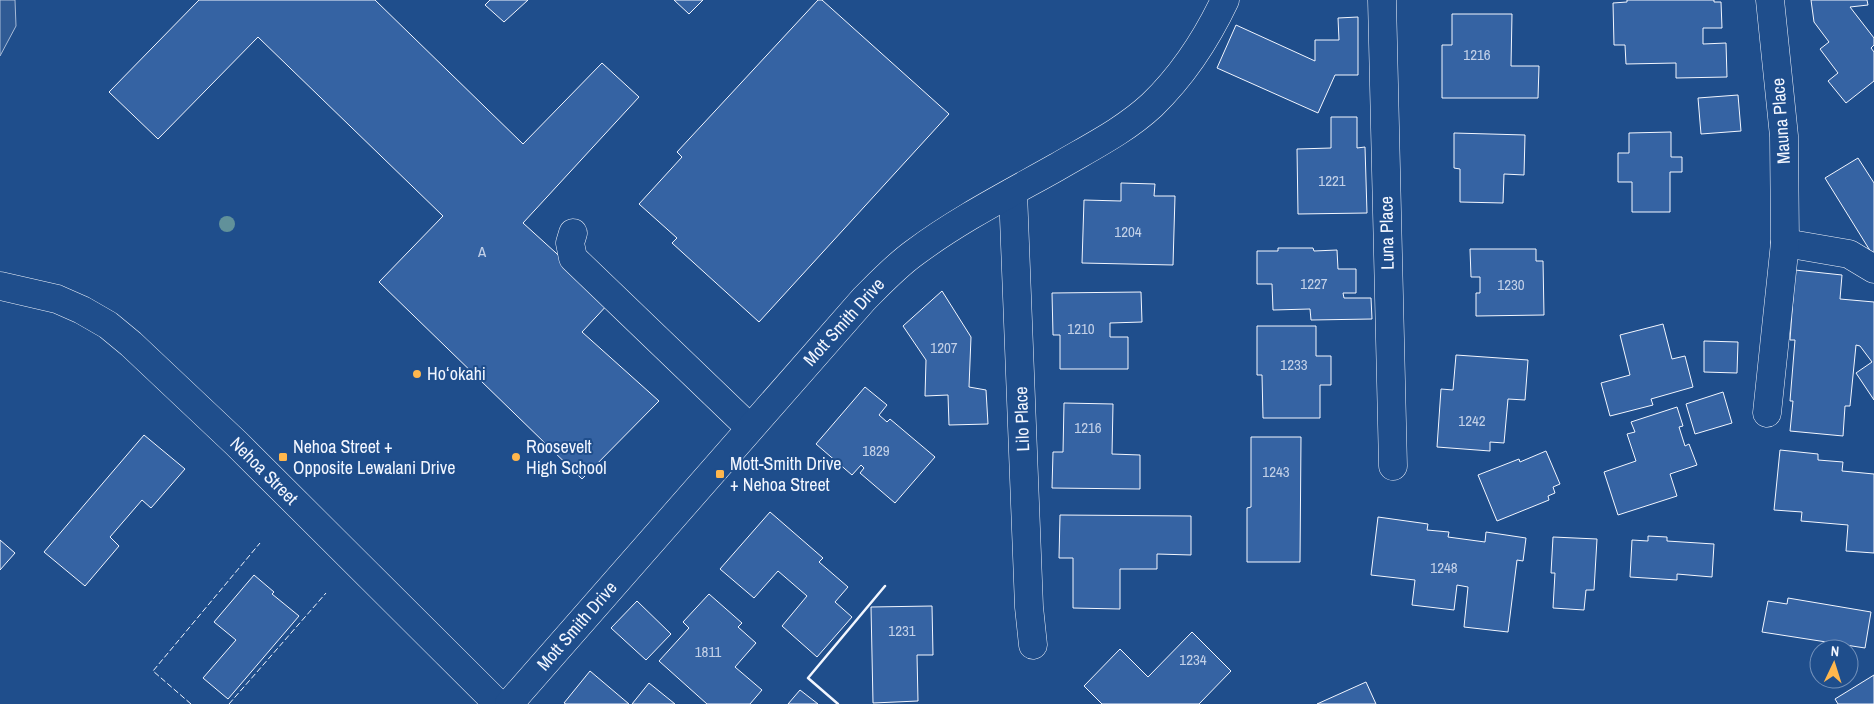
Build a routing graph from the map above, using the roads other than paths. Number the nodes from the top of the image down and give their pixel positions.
1 (1225, 0) edge
2 (1382, 0) edge
3 (1770, 0) edge
4 (1013, 192) junction
5 (573, 233) dead end
6 (1785, 243) junction
7 (1874, 269) edge
8 (2, 288) edge
9 (1767, 413) dead end
10 (750, 428) junction
11 (1393, 466) dead end
12 (1033, 645) dead end
13 (498, 704) edge
14 (509, 704) edge

1 - 4 street, Mott Smith Drive
2 - 11 street, Luna Place
3 - 6 street, Mauna Place
4 - 10 street, Mott Smith Drive
4 - 12 street, Lilo Place
5 - 10 street
6 - 7 street
6 - 9 street, Mauna Place
8 - 13 street, Nehoa Street
10 - 14 street, Mott Smith Drive

